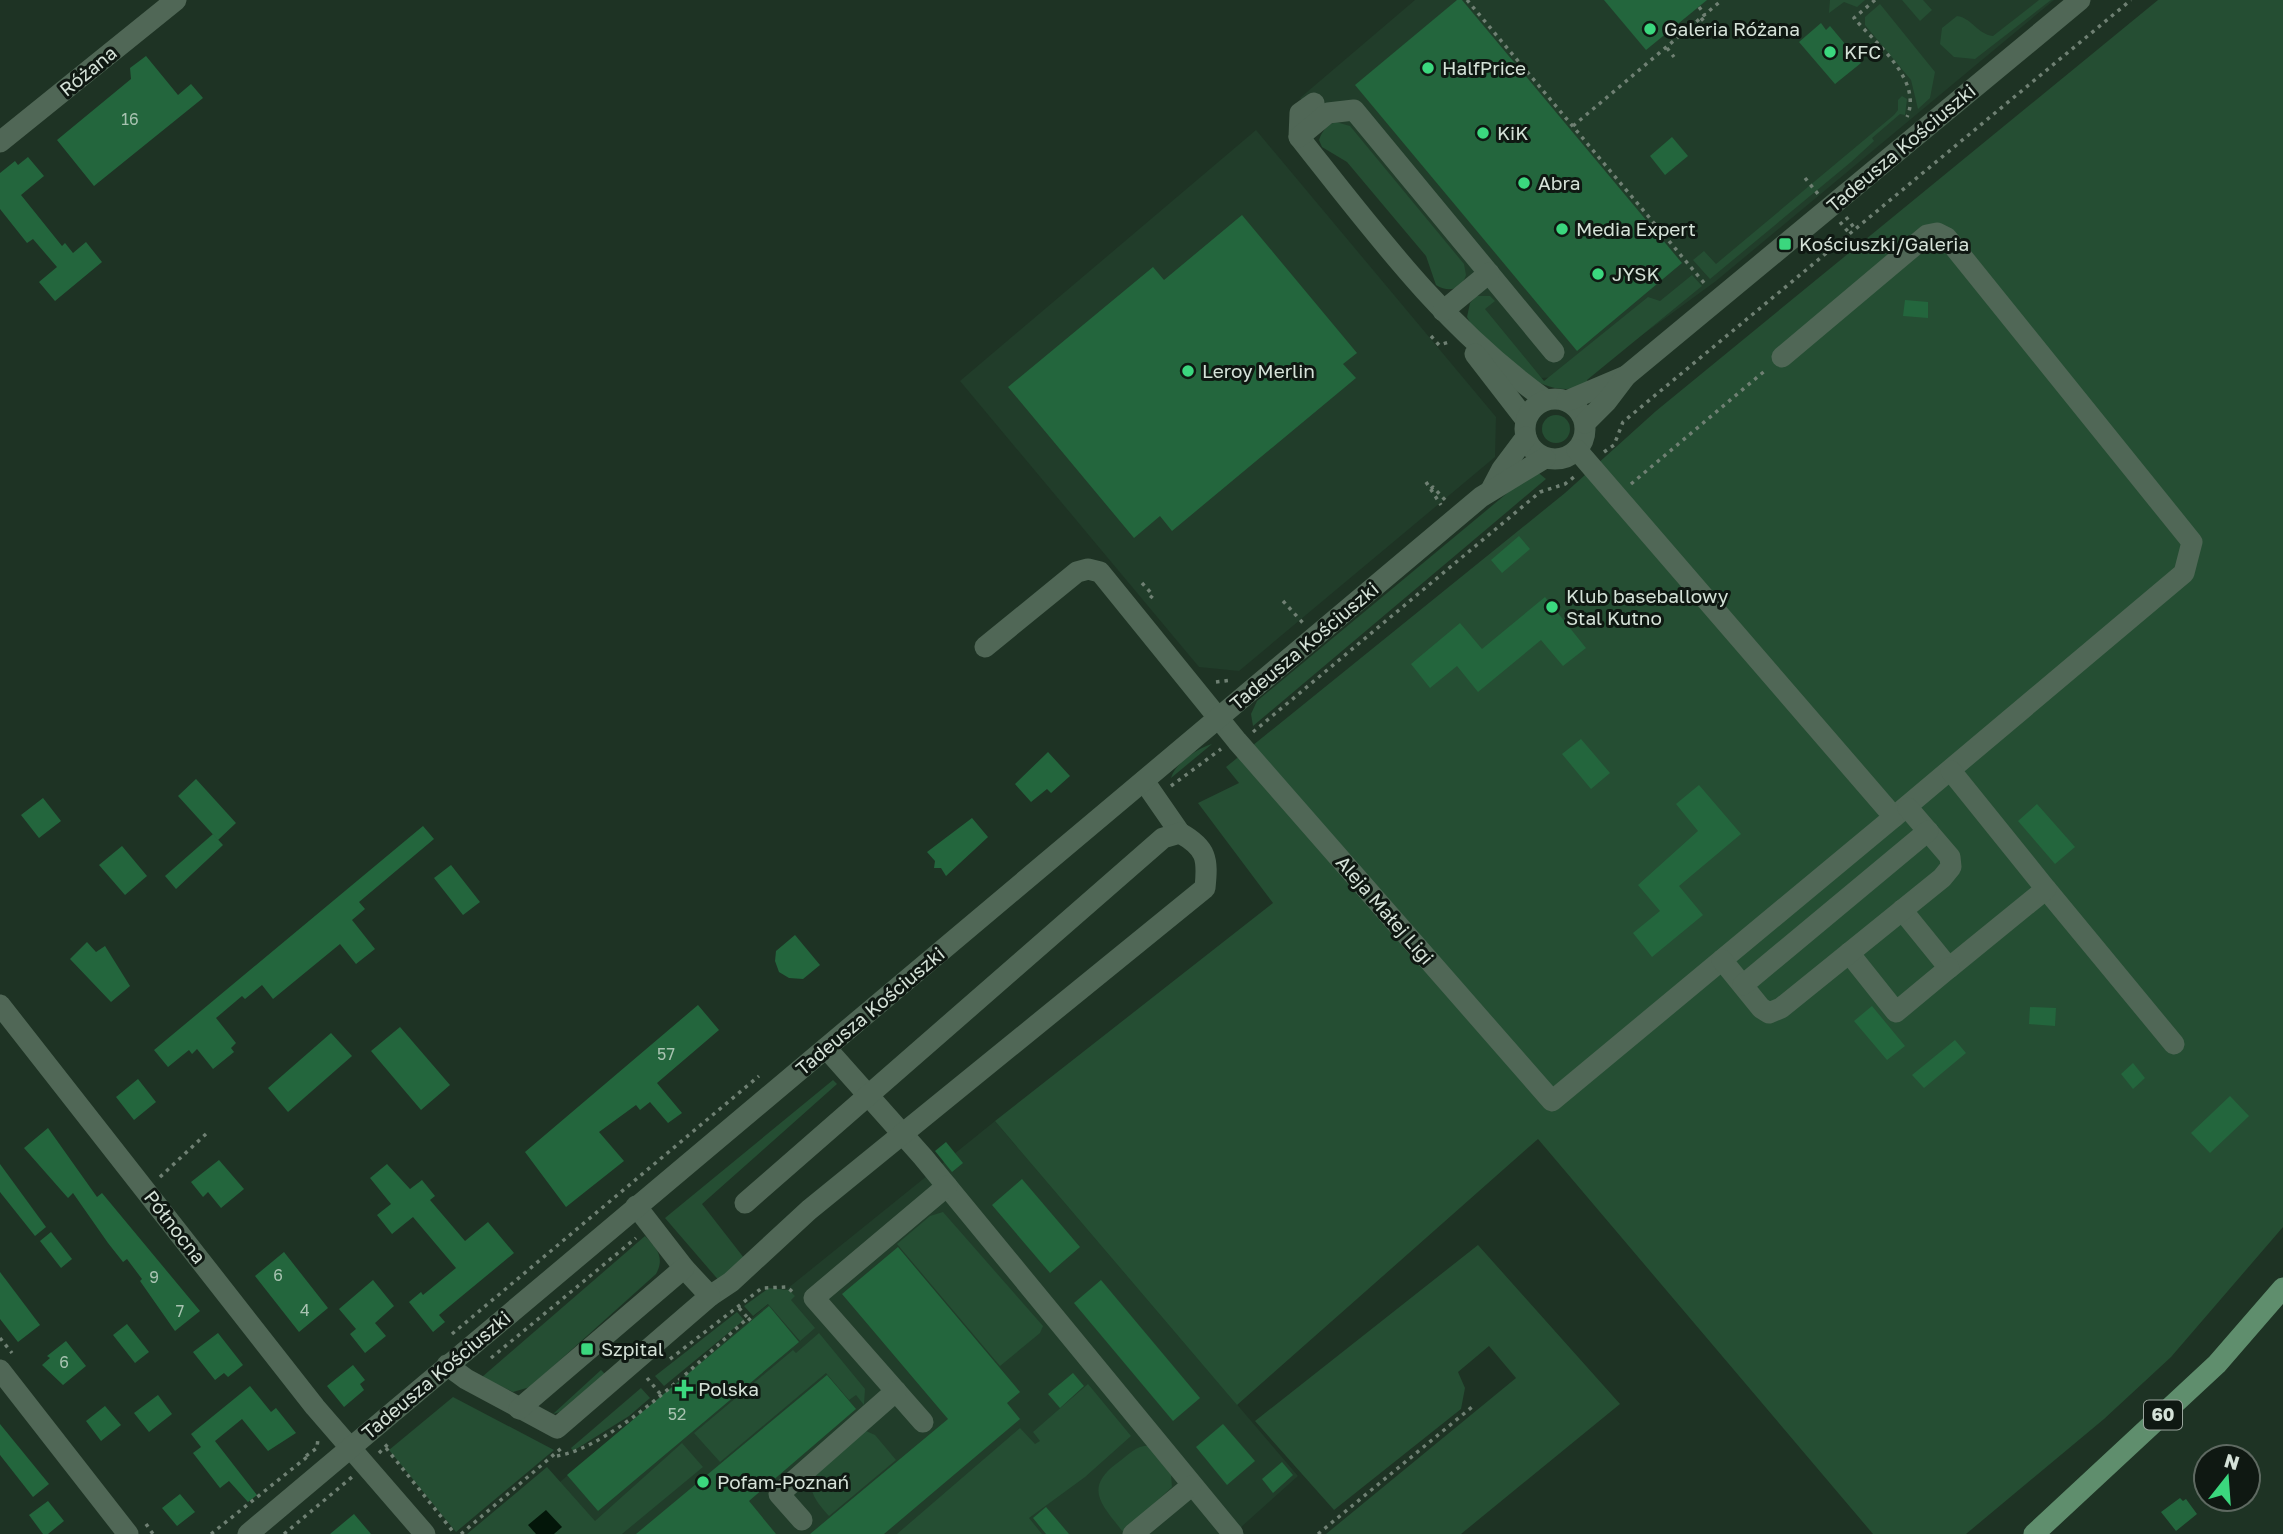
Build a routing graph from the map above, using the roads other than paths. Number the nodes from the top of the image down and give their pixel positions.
1 (176, 0) edge
2 (2080, 0) edge
3 (1314, 103) dead end
4 (1299, 137) junction
5 (0, 142) edge
6 (1489, 273) junction
7 (1443, 311) junction
8 (1461, 340) junction
9 (1554, 352) dead end
10 (1782, 357) road end
11 (1626, 376) junction
12 (1557, 401) junction
13 (1585, 423) junction
14 (1526, 429) junction
15 (1584, 457) junction
16 (1545, 458) junction
17 (1492, 488) junction
18 (985, 647) dead end
19 (1219, 718) junction
20 (1951, 771) junction
21 (1151, 789) junction
22 (1901, 813) junction
23 (1928, 831) junction
24 (1180, 833) junction
25 (2046, 889) junction
26 (1902, 910) junction
27 (1849, 953) junction
28 (1722, 960) junction
29 (1949, 968) junction
30 (1743, 985) junction
31 (0, 1005) edge
32 (2174, 1044) dead end
33 (826, 1048) junction
34 (868, 1095) junction
35 (902, 1134) junction
36 (947, 1186) junction
37 (745, 1203) dead end
38 (636, 1206) junction
39 (684, 1268) junction
40 (2283, 1288) edge
41 (710, 1296) junction
42 (447, 1364) junction
43 (0, 1370) edge
44 (896, 1391) junction
45 (519, 1409) junction
46 (923, 1422) dead end
47 (352, 1446) junction
48 (1191, 1486) junction
49 (802, 1520) dead end
50 (128, 1534) edge
51 (248, 1534) edge
52 (425, 1534) edge
53 (1133, 1534) edge
54 (1233, 1534) edge
55 (2034, 1534) edge

1 - 5 street, Różana
2 - 11 street, Tadeusza Kościuszki
3 - 4 street
4 - 6 street
4 - 7 street
6 - 7 street
6 - 9 street
7 - 8 street
8 - 12 street
8 - 14 street
10 - 20 street
11 - 12 street, Tadeusza Kościuszki
11 - 13 street, Tadeusza Kościuszki
12 - 13 street
12 - 14 street
13 - 15 street
14 - 16 street
14 - 17 street, Tadeusza Kościuszki
15 - 16 street
15 - 22 street
16 - 17 street, Tadeusza Kościuszki
17 - 19 street, Tadeusza Kościuszki
18 - 19 street, Aleja Małej Ligi
19 - 21 street, Tadeusza Kościuszki
19 - 28 street, Aleja Małej Ligi
20 - 22 street
20 - 25 street
21 - 24 street
21 - 33 street, Tadeusza Kościuszki
22 - 23 street
22 - 28 street
23 - 26 street
23 - 30 street
24 - 34 street
24 - 35 street
25 - 29 street
25 - 32 street
26 - 27 street
26 - 29 street
27 - 29 street
27 - 30 street
28 - 30 street
31 - 47 street, Północna
33 - 34 street
33 - 38 street, Tadeusza Kościuszki
34 - 35 street
34 - 37 street
35 - 36 street
35 - 41 street
36 - 44 street
36 - 48 street
38 - 39 street
38 - 42 street, Tadeusza Kościuszki
39 - 41 street
39 - 45 street
40 - 55 main road, 60
41 - 45 street
42 - 45 street
42 - 47 street, Tadeusza Kościuszki
43 - 50 street
44 - 46 street
44 - 49 street
47 - 51 street, Tadeusza Kościuszki
47 - 52 street, Północna
48 - 53 street
48 - 54 street

